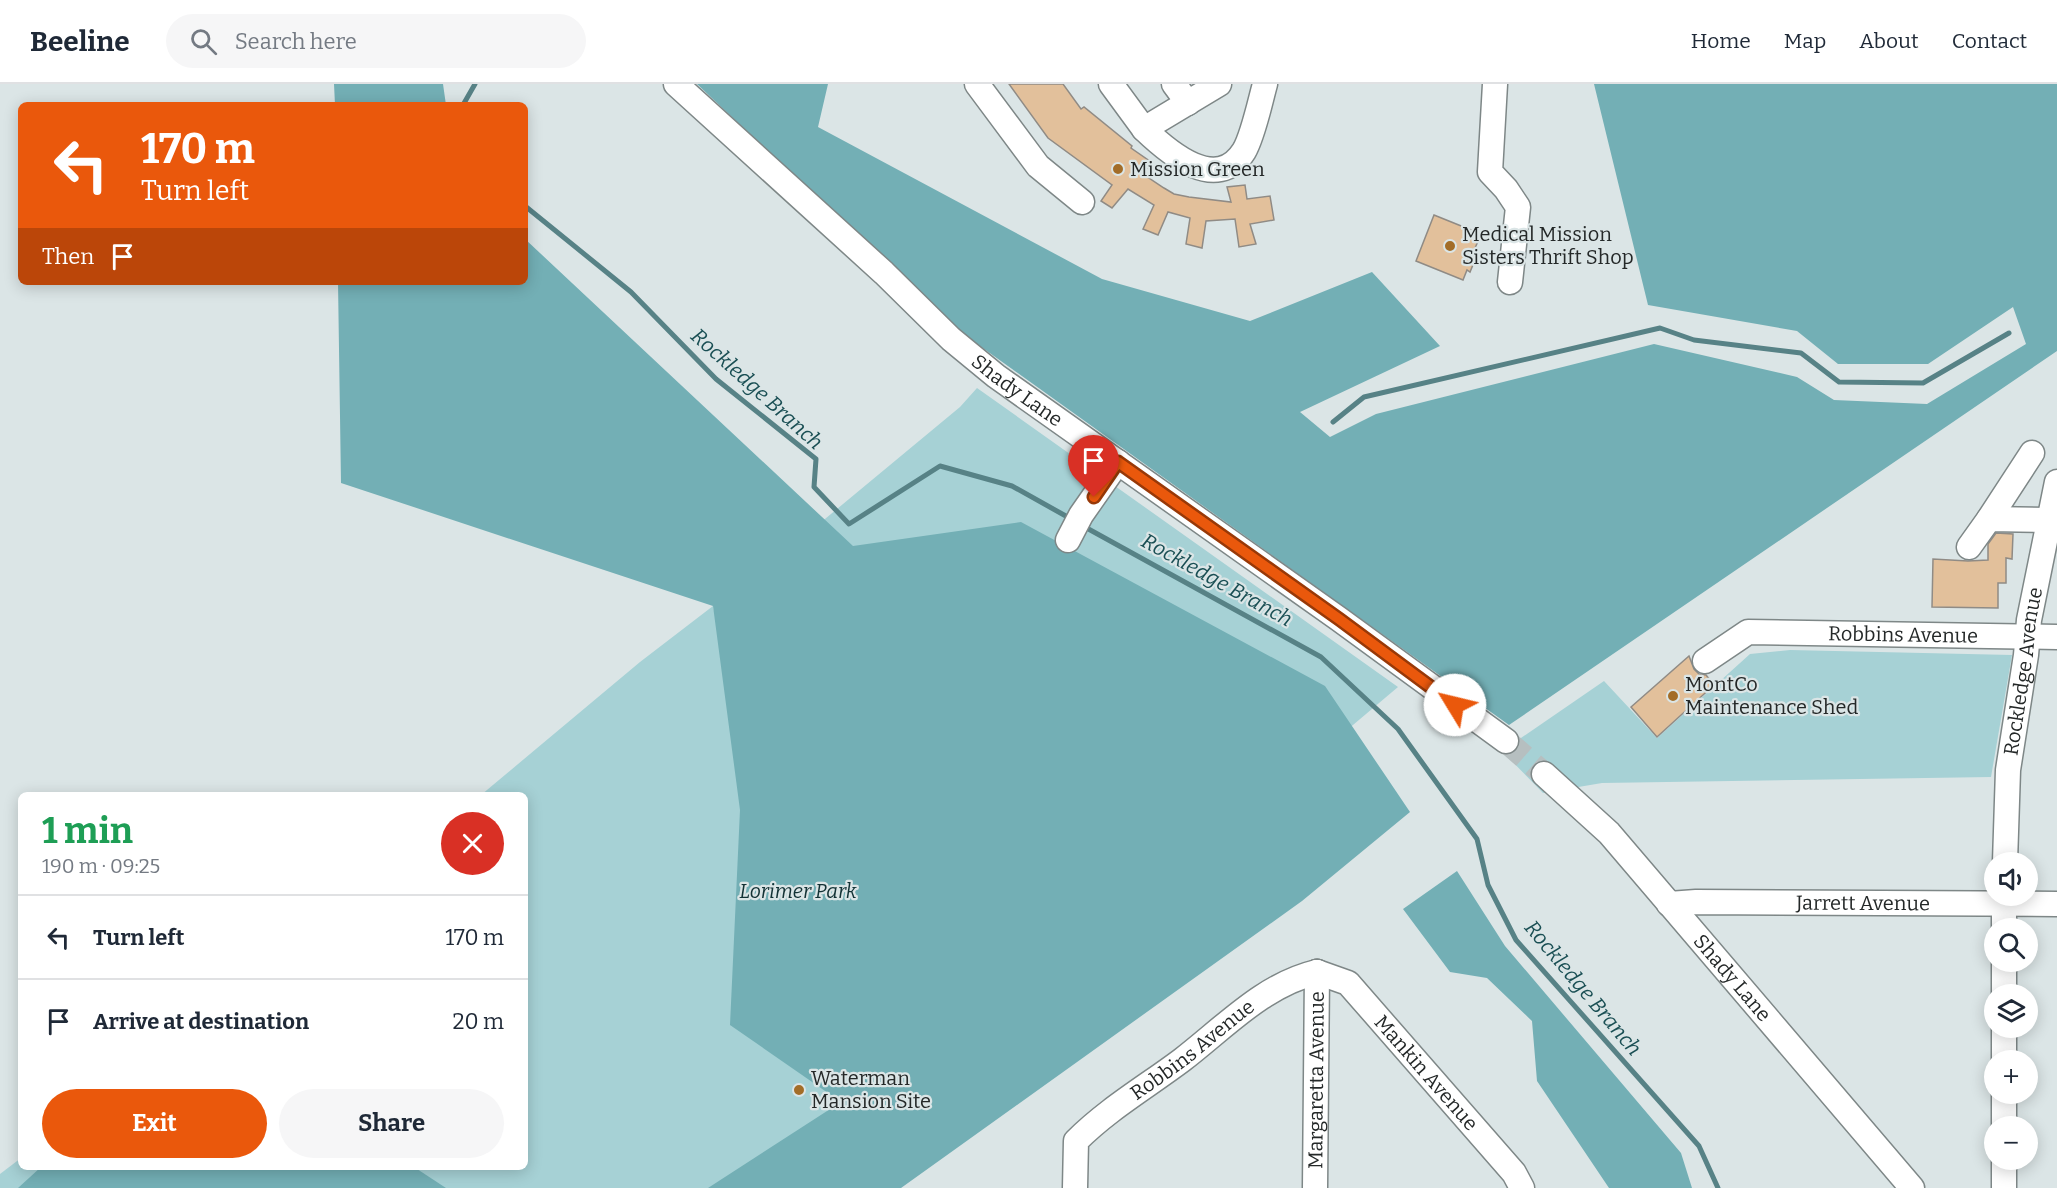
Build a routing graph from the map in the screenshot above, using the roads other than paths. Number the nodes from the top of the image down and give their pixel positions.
1 (676, 84) edge
2 (978, 84) edge
3 (1110, 84) edge
4 (1219, 84) edge
5 (1265, 84) edge
6 (1495, 84) edge
7 (1181, 93) edge
8 (1144, 129) junction
9 (1082, 202) dead end
10 (1510, 282) dead end
11 (2032, 453) dead end
12 (1118, 462) junction
13 (2057, 482) edge
14 (1989, 519) junction
15 (2049, 520) junction
16 (1068, 540) dead end
17 (1969, 547) dead end
18 (2027, 637) junction
19 (2057, 637) edge
20 (1705, 661) dead end
21 (1506, 741) tunnel mouth
22 (1544, 774) tunnel mouth
23 (2005, 852) edge
24 (1984, 900) edge
25 (2038, 903) edge
26 (1669, 904) junction
27 (2057, 904) edge
28 (1317, 972) junction
29 (2004, 1170) edge
30 (1075, 1188) edge
31 (1315, 1188) edge
32 (1522, 1188) edge
33 (1912, 1188) edge
34 (2004, 1188) edge

1 - 12 street, Shady Lane
2 - 9 street
3 - 8 street
4 - 7 street
5 - 8 street
6 - 10 street
7 - 8 street
11 - 14 street
12 - 16 street
12 - 21 street, Shady Lane
13 - 15 street, Rockledge Avenue
14 - 15 street
14 - 17 street
15 - 18 street, Rockledge Avenue
18 - 19 street, Robbins Avenue
18 - 20 street, Robbins Avenue
18 - 23 street, Rockledge Avenue
22 - 26 street, Shady Lane
24 - 26 street, Jarrett Avenue
25 - 27 street, Jarrett Avenue
26 - 33 street, Shady Lane
28 - 30 street, Robbins Avenue
28 - 31 street, Margaretta Avenue
28 - 32 street, Mankin Avenue
29 - 34 street

